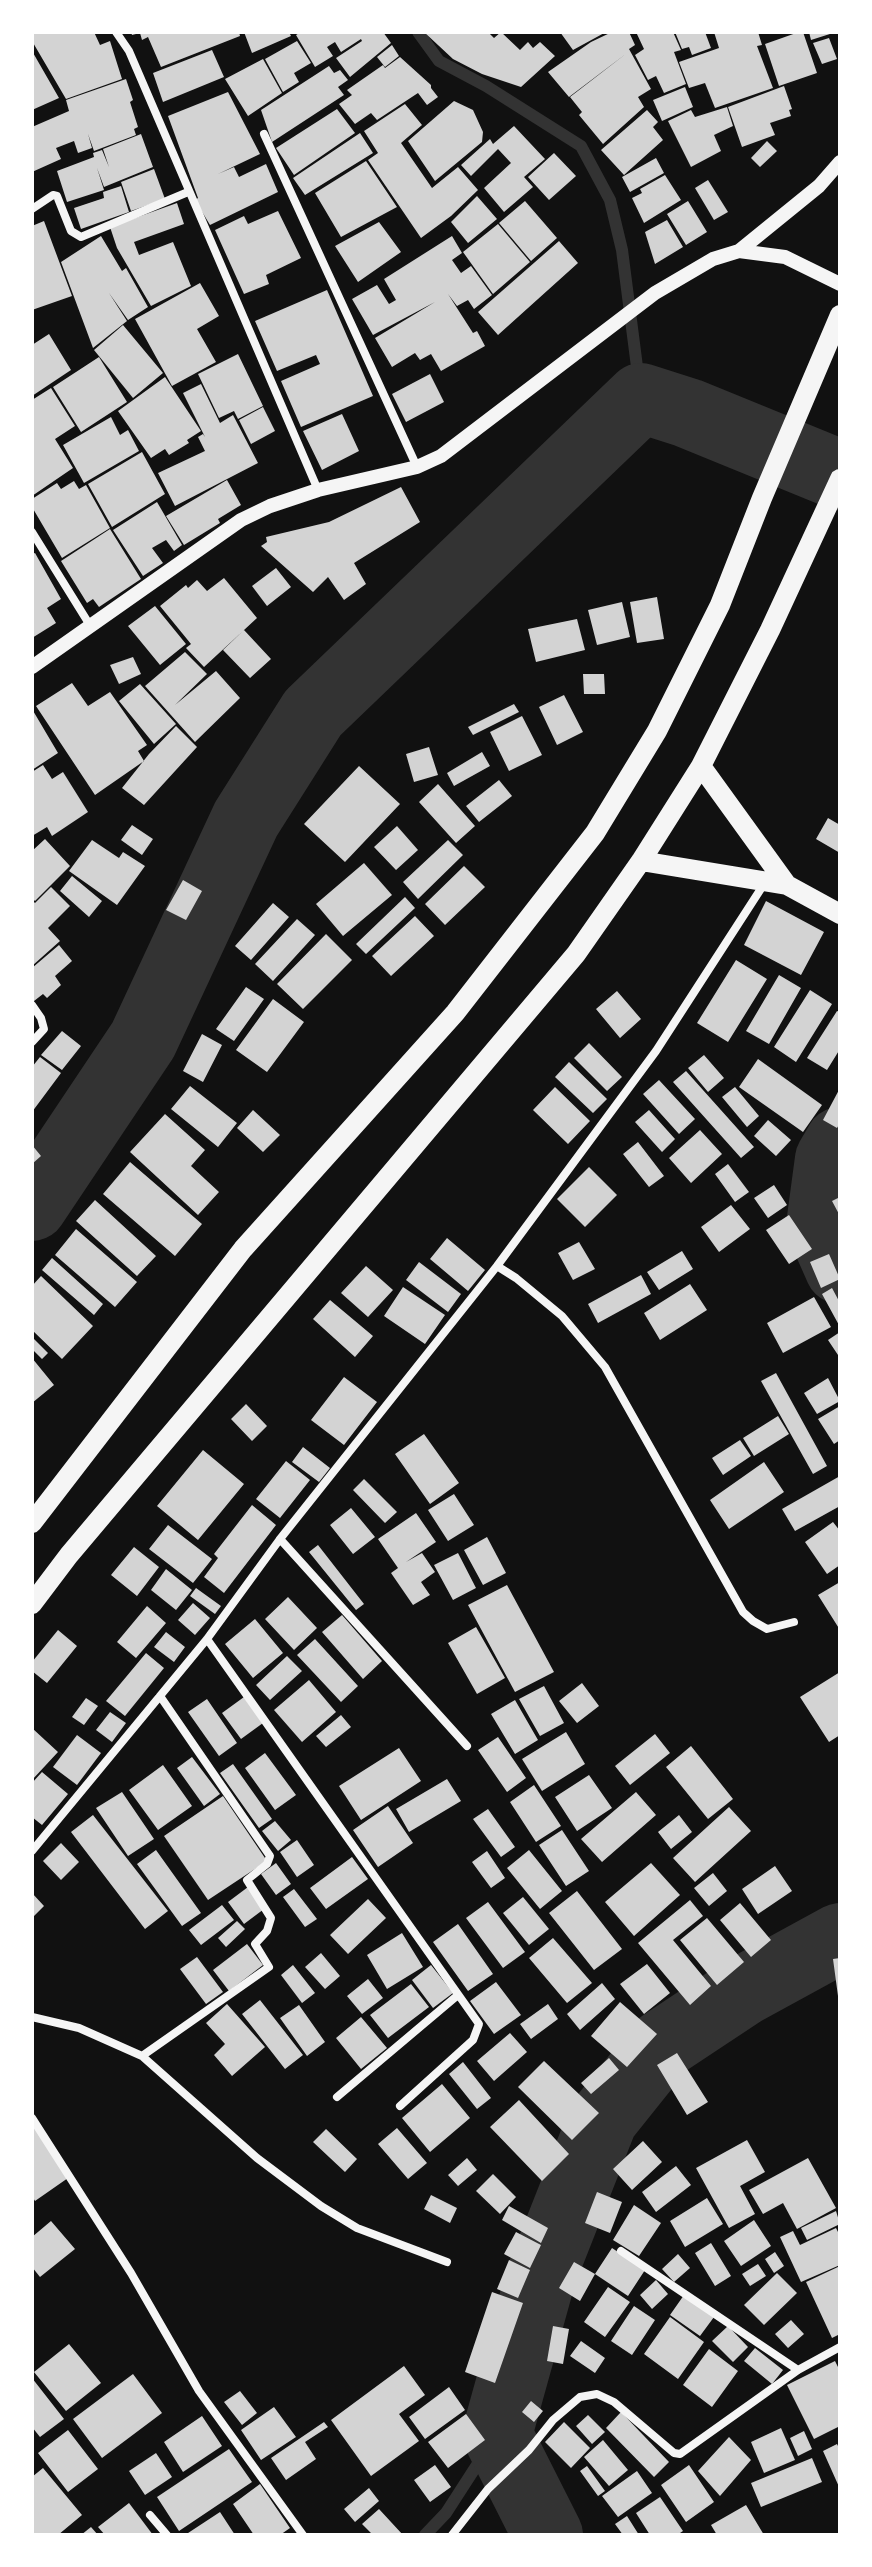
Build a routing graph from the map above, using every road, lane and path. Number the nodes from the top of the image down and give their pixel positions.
1 (116, 32) edge
2 (264, 134) dead end
3 (840, 162) edge
4 (188, 192) junction
5 (32, 209) edge
6 (739, 251) junction
7 (840, 284) edge
8 (840, 315) edge
9 (417, 467) junction
10 (840, 479) edge
11 (318, 490) junction
12 (32, 532) edge
13 (91, 627) junction
14 (32, 667) edge
15 (701, 766) junction
16 (641, 861) junction
17 (764, 883) junction
18 (787, 885) junction
19 (840, 914) edge
20 (35, 1009) edge
21 (32, 1042) edge
22 (497, 1266) junction
23 (32, 1523) edge
24 (280, 1539) junction
25 (32, 1604) edge
26 (794, 1622) dead end
27 (207, 1639) junction
28 (160, 1696) junction
29 (467, 1746) dead end
30 (32, 1851) edge
31 (458, 1995) junction
32 (32, 2017) edge
33 (142, 2056) junction
34 (337, 2097) dead end
35 (400, 2106) dead end
36 (32, 2118) edge
37 (621, 2251) dead end
38 (447, 2262) dead end
39 (840, 2347) edge
40 (798, 2370) junction
41 (150, 2515) dead end
42 (167, 2535) edge
43 (303, 2535) edge
44 (452, 2535) edge

1 - 4 street
2 - 9 street
3 - 6 street
4 - 5 street
4 - 11 street
6 - 7 street
6 - 9 street
8 - 23 main road
9 - 11 street
10 - 15 main road
11 - 13 street
12 - 13 street
13 - 14 street
15 - 16 main road
15 - 18 main road
16 - 17 main road
16 - 25 main road
17 - 18 main road
17 - 22 street
18 - 19 main road
20 - 21 street
22 - 24 street
22 - 26 street
24 - 27 street
24 - 29 street
27 - 28 street
27 - 31 street
28 - 30 street
28 - 33 street
31 - 34 street
31 - 35 street
32 - 33 street
33 - 38 street
36 - 43 street
37 - 40 street
39 - 40 street
40 - 44 street
41 - 42 street

